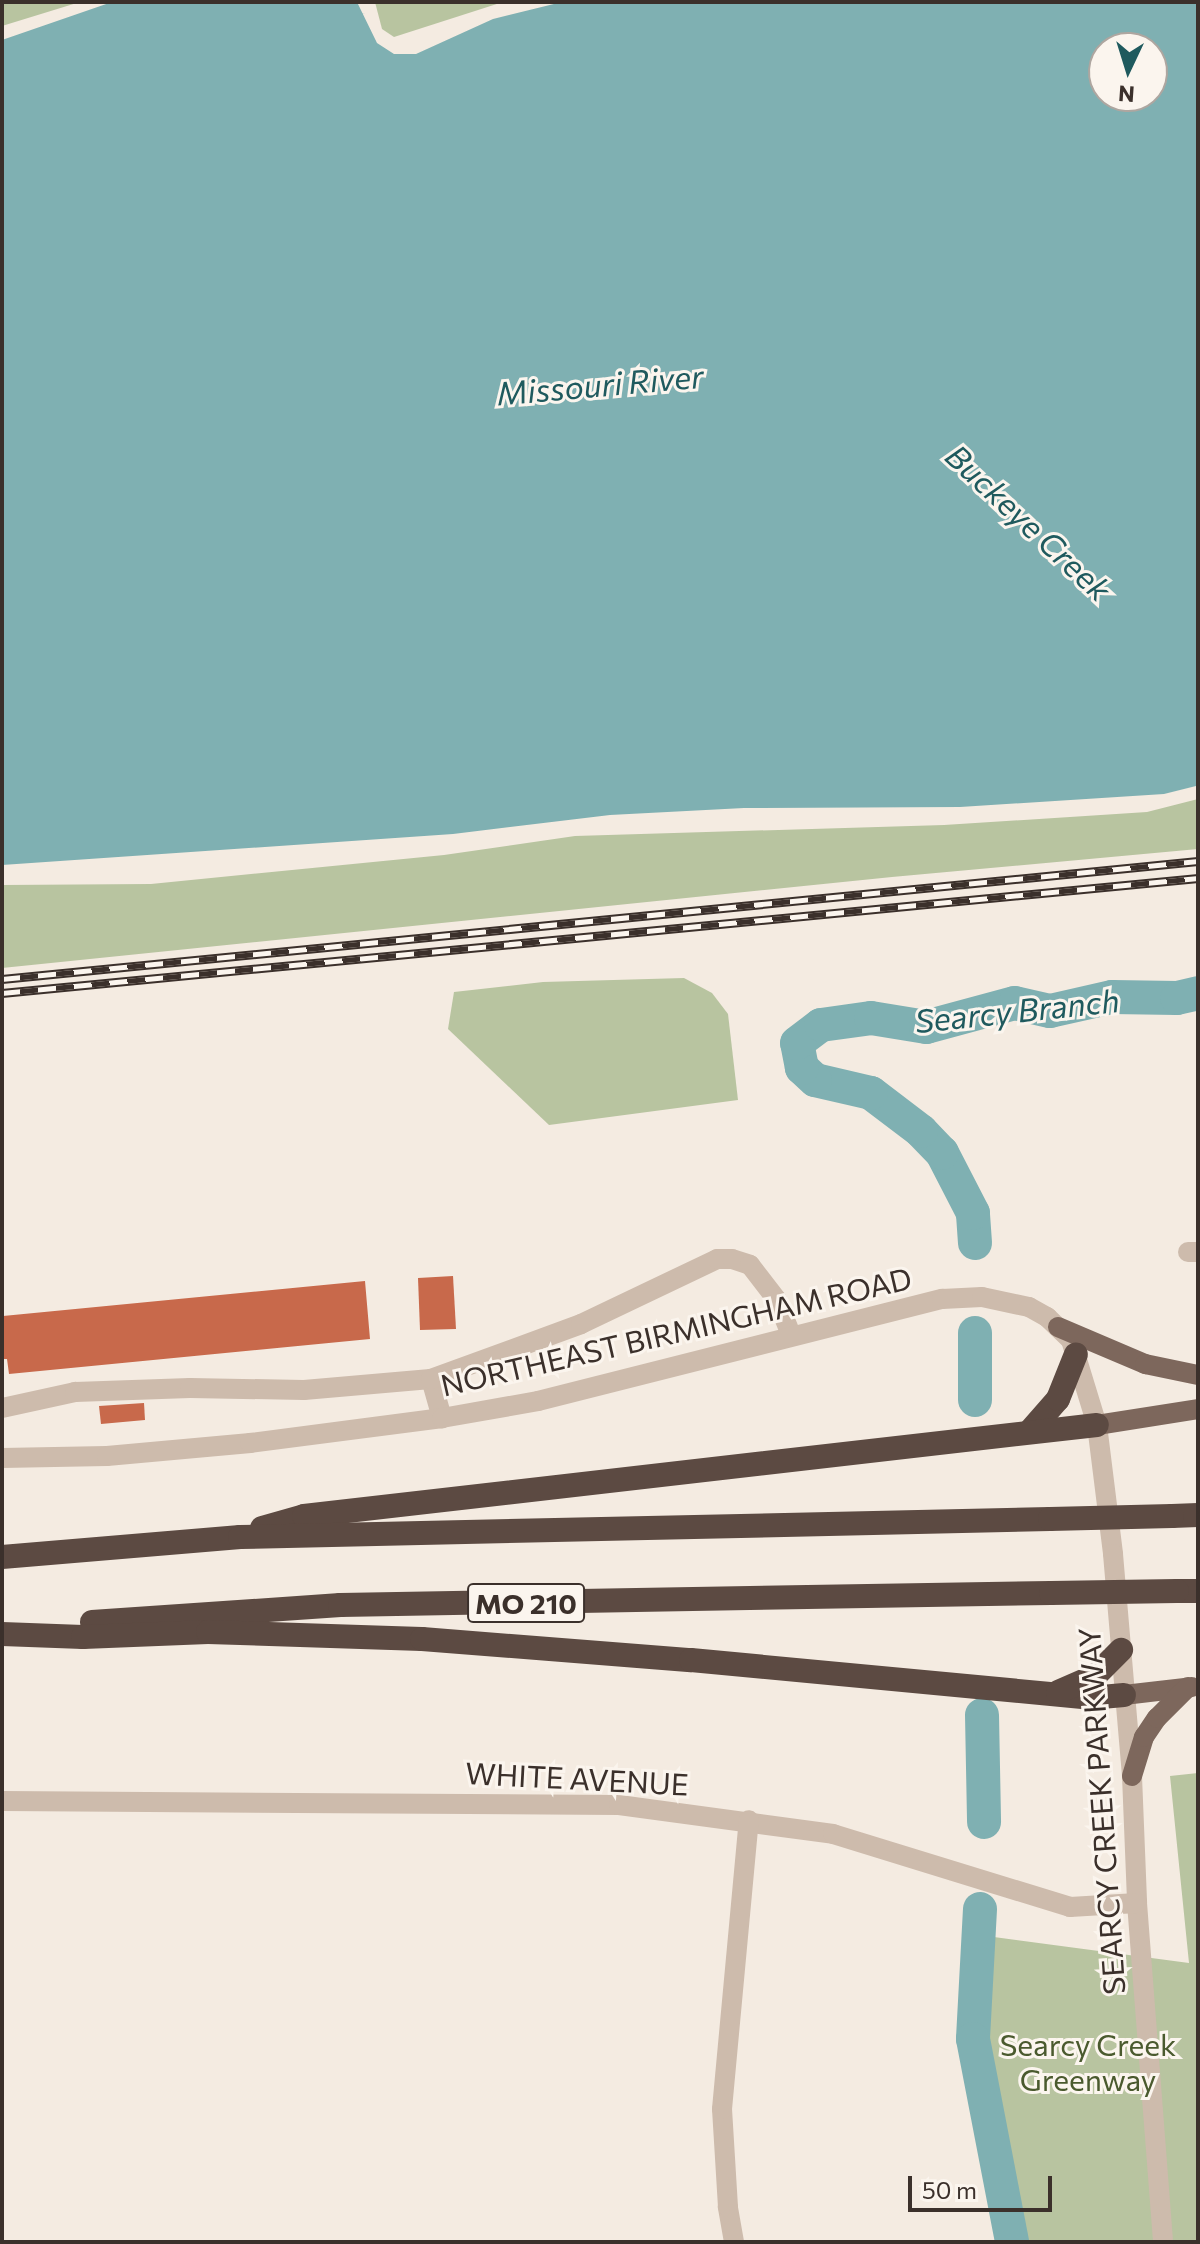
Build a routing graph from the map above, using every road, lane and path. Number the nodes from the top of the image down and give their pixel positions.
1 (1058, 1327) junction
2 (791, 1335) junction
3 (1076, 1354) junction
4 (1198, 1375) edge
5 (431, 1379) junction
6 (2, 1408) edge
7 (1198, 1409) edge
8 (442, 1418) junction
9 (1097, 1425) junction
10 (1031, 1430) junction
11 (2, 1458) edge
12 (1198, 1515) edge
13 (240, 1537) junction
14 (2, 1557) edge
15 (1188, 1591) edge
16 (2, 1632) edge
17 (1121, 1650) junction
18 (1193, 1687) edge
19 (1055, 1693) junction
20 (1124, 1695) junction
21 (1132, 1776) junction
22 (2, 1801) edge
23 (749, 1820) junction
24 (1137, 1903) junction
25 (734, 2242) edge
26 (1163, 2242) edge

1 - 2 street, NORTHEAST BIRMINGHAM ROAD
1 - 3 street, NORTHEAST BIRMINGHAM ROAD
1 - 4 main road
2 - 5 street
2 - 8 street, NORTHEAST BIRMINGHAM ROAD
3 - 9 street, NORTHEAST BIRMINGHAM ROAD
3 - 10 highway
5 - 6 street
5 - 8 street
7 - 9 main road
8 - 11 street, NORTHEAST BIRMINGHAM ROAD
9 - 10 highway
9 - 17 street, SEARCY CREEK PARKWAY
10 - 13 highway
12 - 13 highway, bridge
13 - 14 highway
15 - 16 highway, MO 210, bridge
16 - 19 highway
17 - 19 highway
17 - 20 street, SEARCY CREEK PARKWAY
18 - 20 main road
18 - 21 main road
19 - 20 highway
20 - 21 street, SEARCY CREEK PARKWAY
21 - 24 street, SEARCY CREEK PARKWAY
22 - 23 street, WHITE AVENUE
23 - 24 street, WHITE AVENUE
23 - 25 street
24 - 26 street, SEARCY CREEK PARKWAY

